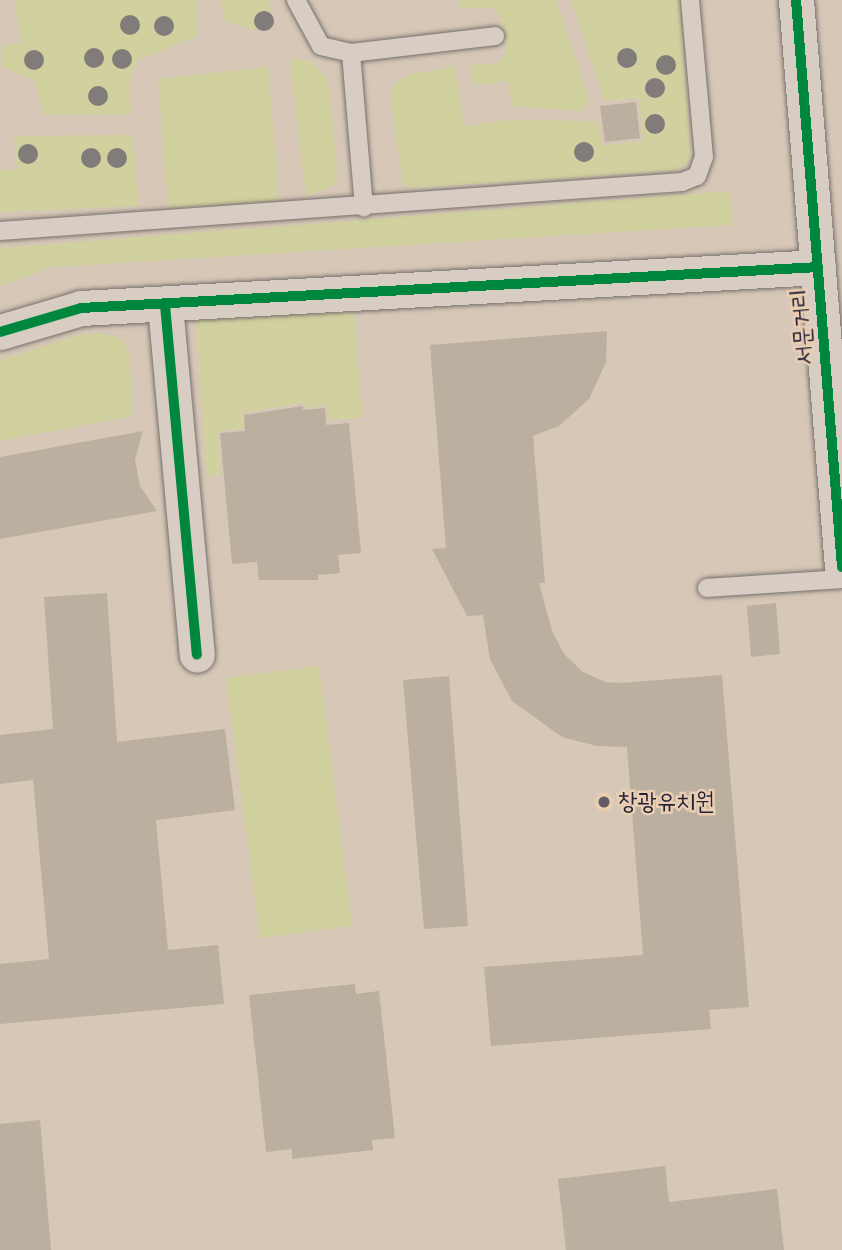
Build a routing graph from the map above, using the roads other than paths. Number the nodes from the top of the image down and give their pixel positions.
1 (296, 0) edge
2 (690, 0) edge
3 (796, 0) edge
4 (495, 36) dead end
5 (351, 53) junction
6 (364, 207) junction
7 (0, 231) edge
8 (818, 267) junction
9 (166, 305) junction
10 (0, 332) edge
11 (842, 567) edge
12 (842, 579) edge
13 (707, 588) dead end
14 (197, 655) dead end

1 - 5 lane
2 - 6 lane
3 - 8 street, 서문거리
4 - 5 lane
5 - 6 lane
6 - 7 lane
8 - 9 street
8 - 11 street, 서문거리
9 - 10 street
9 - 14 street
12 - 13 lane

